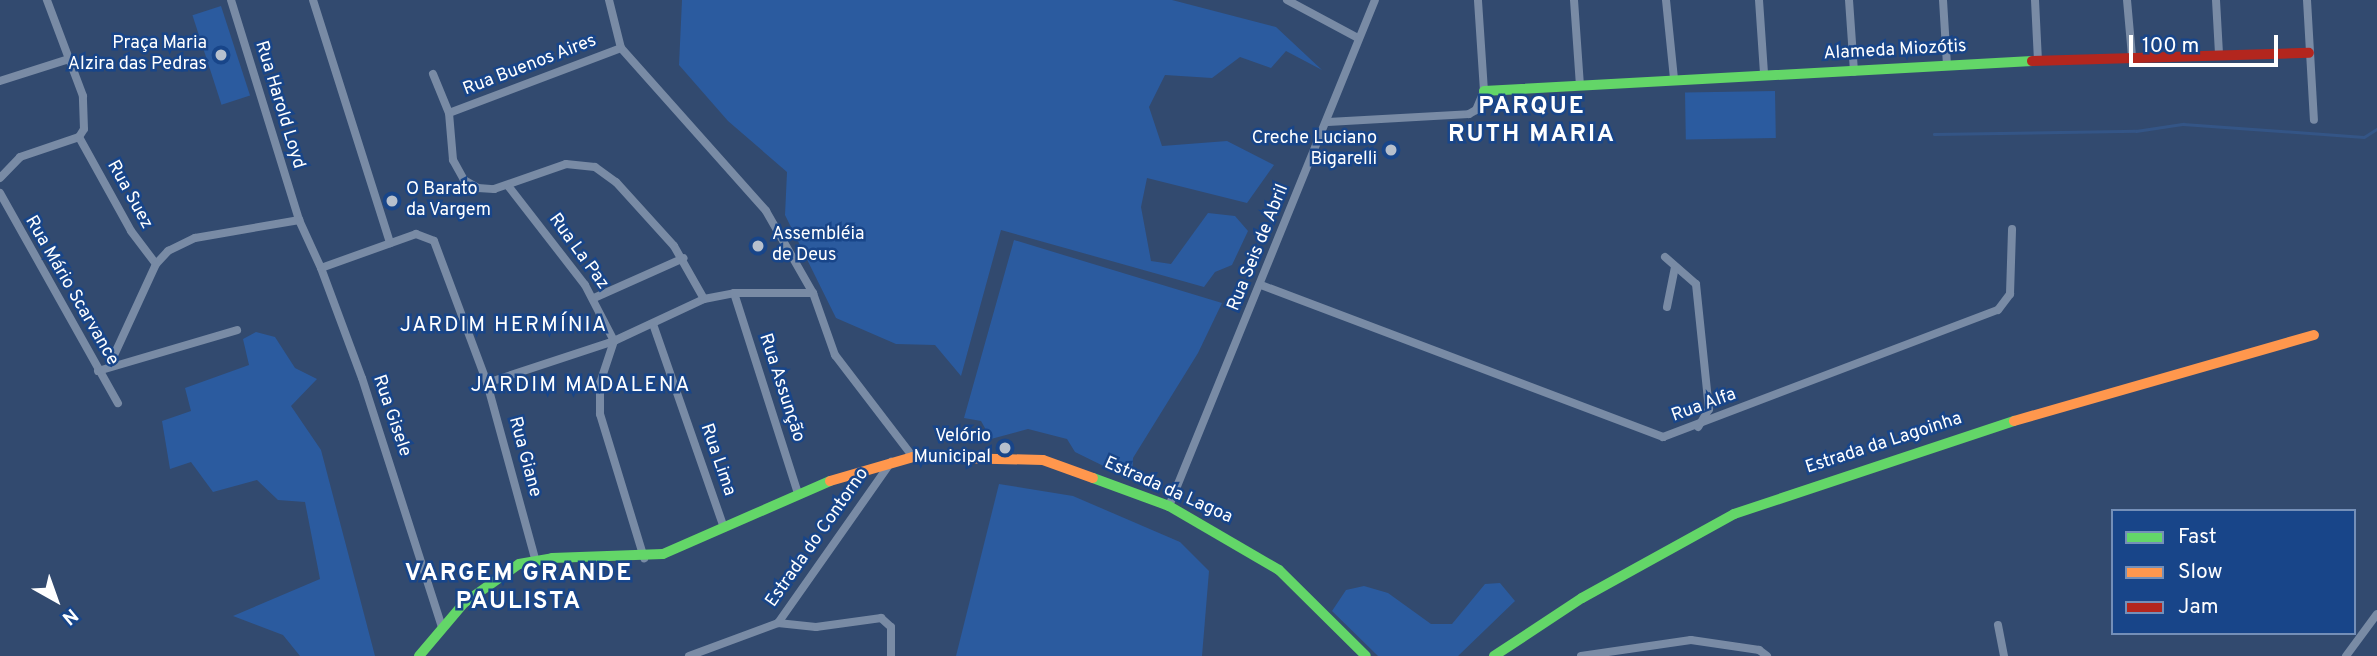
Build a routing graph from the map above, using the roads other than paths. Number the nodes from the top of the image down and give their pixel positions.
1 (47, 0) edge
2 (231, 0) edge
3 (313, 0) edge
4 (609, 0) edge
5 (1287, 0) edge
6 (1375, 0) edge
7 (1478, 0) edge
8 (1574, 0) edge
9 (1666, 0) edge
10 (1759, 0) edge
11 (1849, 0) edge
12 (1943, 0) edge
13 (2035, 0) edge
14 (2127, 0) edge
15 (2216, 0) edge
16 (2307, 0) edge
17 (1358, 38) junction
18 (621, 48) junction
19 (2309, 52) junction
20 (2219, 54) junction
21 (2132, 56) junction
22 (69, 59) junction
23 (2038, 61) junction
24 (1947, 65) junction
25 (1854, 72) junction
26 (433, 74) dead end
27 (1764, 74) junction
28 (1674, 79) junction
29 (0, 80) edge
30 (1580, 85) junction
31 (1484, 91) junction
32 (449, 113) junction
33 (2314, 120) dead end
34 (1328, 122) junction
35 (79, 137) junction
36 (0, 178) edge
37 (509, 187) junction
38 (0, 194) edge
39 (299, 220) junction
40 (2012, 229) dead end
41 (390, 243) junction
42 (1665, 257) dead end
43 (684, 258) junction
44 (156, 264) junction
45 (1675, 267) junction
46 (321, 268) junction
47 (1261, 285) junction
48 (734, 293) junction
49 (813, 293) junction
50 (594, 298) junction
51 (704, 299) junction
52 (1667, 307) dead end
53 (653, 324) junction
54 (237, 330) dead end
55 (2315, 335) dead end
56 (614, 341) junction
57 (110, 364) junction
58 (98, 371) junction
59 (487, 383) junction
60 (118, 403) dead end
61 (1698, 427) junction
62 (913, 457) junction
63 (891, 462) junction
64 (798, 493) junction
65 (1169, 506) junction
66 (724, 528) junction
67 (644, 558) junction
68 (535, 559) junction
69 (2377, 614) edge
70 (778, 623) junction
71 (1998, 625) dead end
72 (442, 627) junction
73 (419, 656) edge
74 (689, 656) edge
75 (891, 656) edge
76 (1366, 656) edge
77 (1494, 656) edge
78 (1581, 656) edge
79 (1767, 656) edge
80 (2004, 656) edge
81 (2346, 656) edge

1 - 22 street
2 - 39 street, Rua Harold Loyd
3 - 41 street
4 - 18 street
5 - 17 street
6 - 17 street, Rua Seis de Abril
7 - 31 street
8 - 30 street
9 - 28 street
10 - 27 street
11 - 25 street
12 - 24 street
13 - 23 street
14 - 21 street
15 - 20 street
16 - 19 street
17 - 34 street, Rua Seis de Abril
18 - 32 street, Rua Buenos Aires
18 - 49 street
19 - 20 street, Alameda Miozótis
19 - 33 street
20 - 21 street, Alameda Miozótis
21 - 23 street, Alameda Miozótis
22 - 29 street
22 - 35 street
23 - 24 street, Alameda Miozótis
24 - 25 street, Alameda Miozótis
25 - 27 street, Alameda Miozótis
26 - 32 street
27 - 28 street, Alameda Miozótis
28 - 30 street, Alameda Miozótis
30 - 31 street, Alameda Miozótis
31 - 34 street
32 - 37 street
34 - 47 street, Rua Seis de Abril
35 - 36 street
35 - 44 street, Rua Suez
37 - 43 street
37 - 50 street, Rua La Paz
38 - 58 street, Rua Mário Scarvance
39 - 44 street
39 - 46 street, Rua Gisele
40 - 61 street, Rua Alfa
41 - 46 street, Rua Giane
41 - 59 street, Rua Giane
42 - 45 street
43 - 50 street
43 - 51 street
44 - 57 street
45 - 52 street
45 - 61 street
46 - 72 street, Rua Gisele
47 - 61 street, Rua Alfa
47 - 65 street, Rua Seis de Abril
48 - 49 street
48 - 51 street
48 - 64 street, Rua Assunção
49 - 62 street
50 - 56 street, Rua La Paz
51 - 53 street
53 - 56 street
53 - 66 street, Rua Lima
54 - 57 street
55 - 77 street, Estrada da Lagoinha
56 - 59 street
56 - 67 street
57 - 58 street
58 - 60 street, Rua Mário Scarvance
59 - 68 street, Rua Giane
62 - 63 street, Estrada da Lagoa
62 - 65 street, Estrada da Lagoa
63 - 64 street, Estrada da Lagoa
63 - 70 street, Estrada do Contorno
64 - 66 street, Estrada da Lagoa
65 - 76 street, Estrada da Lagoa
66 - 67 street, Estrada da Lagoa
67 - 68 street, Estrada da Lagoa
68 - 72 street
69 - 81 street
70 - 74 street, Estrada do Contorno
70 - 75 street
71 - 80 street
72 - 73 street
78 - 79 street

